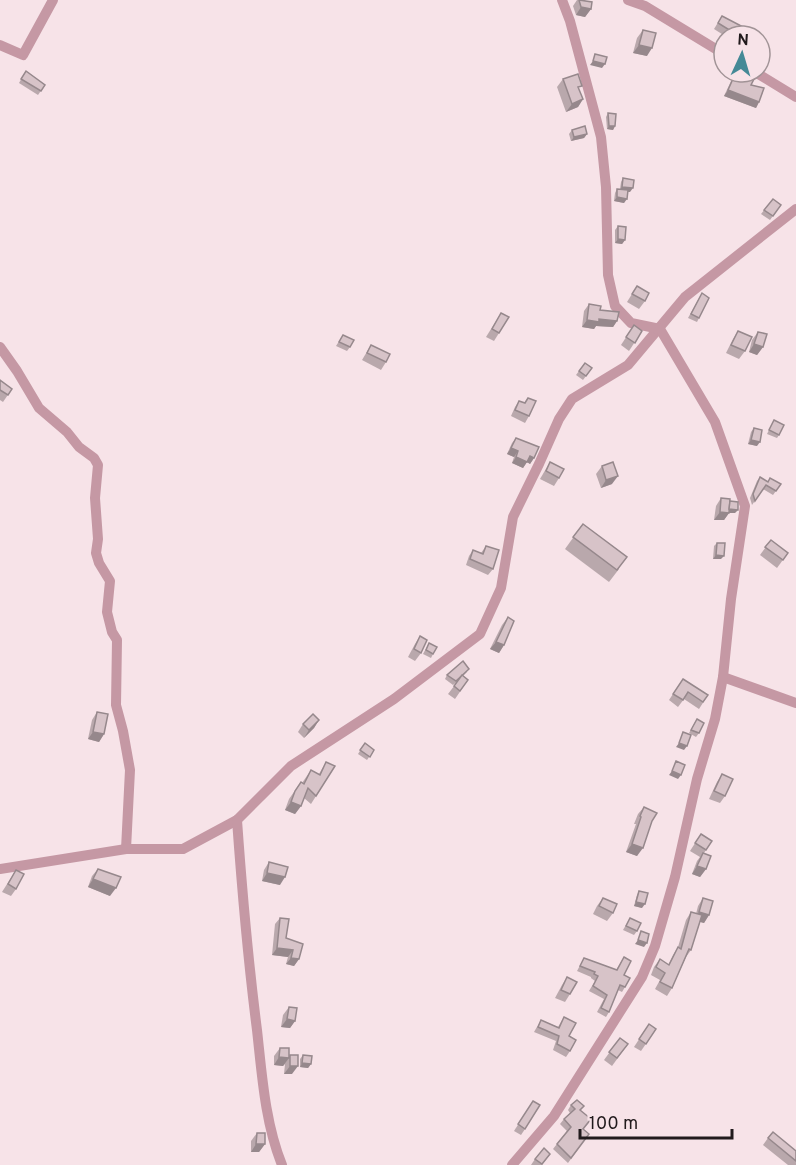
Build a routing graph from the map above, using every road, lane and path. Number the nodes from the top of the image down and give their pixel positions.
1 (53, 0) edge
2 (562, 0) edge
3 (628, 0) edge
4 (0, 45) edge
5 (712, 47) edge
6 (772, 82) edge
7 (796, 97) edge
8 (796, 209) edge
9 (660, 329) junction
10 (0, 347) edge
11 (723, 676) junction
12 (796, 703) edge
13 (237, 820) junction
14 (126, 849) junction
15 (0, 869) edge
16 (282, 1165) edge
17 (512, 1165) edge

1 - 4 street
2 - 9 street
3 - 5 street
6 - 7 street
8 - 9 street
9 - 11 street
9 - 13 street
10 - 14 street
11 - 12 street
11 - 17 street
13 - 14 street
13 - 16 street
14 - 15 street

